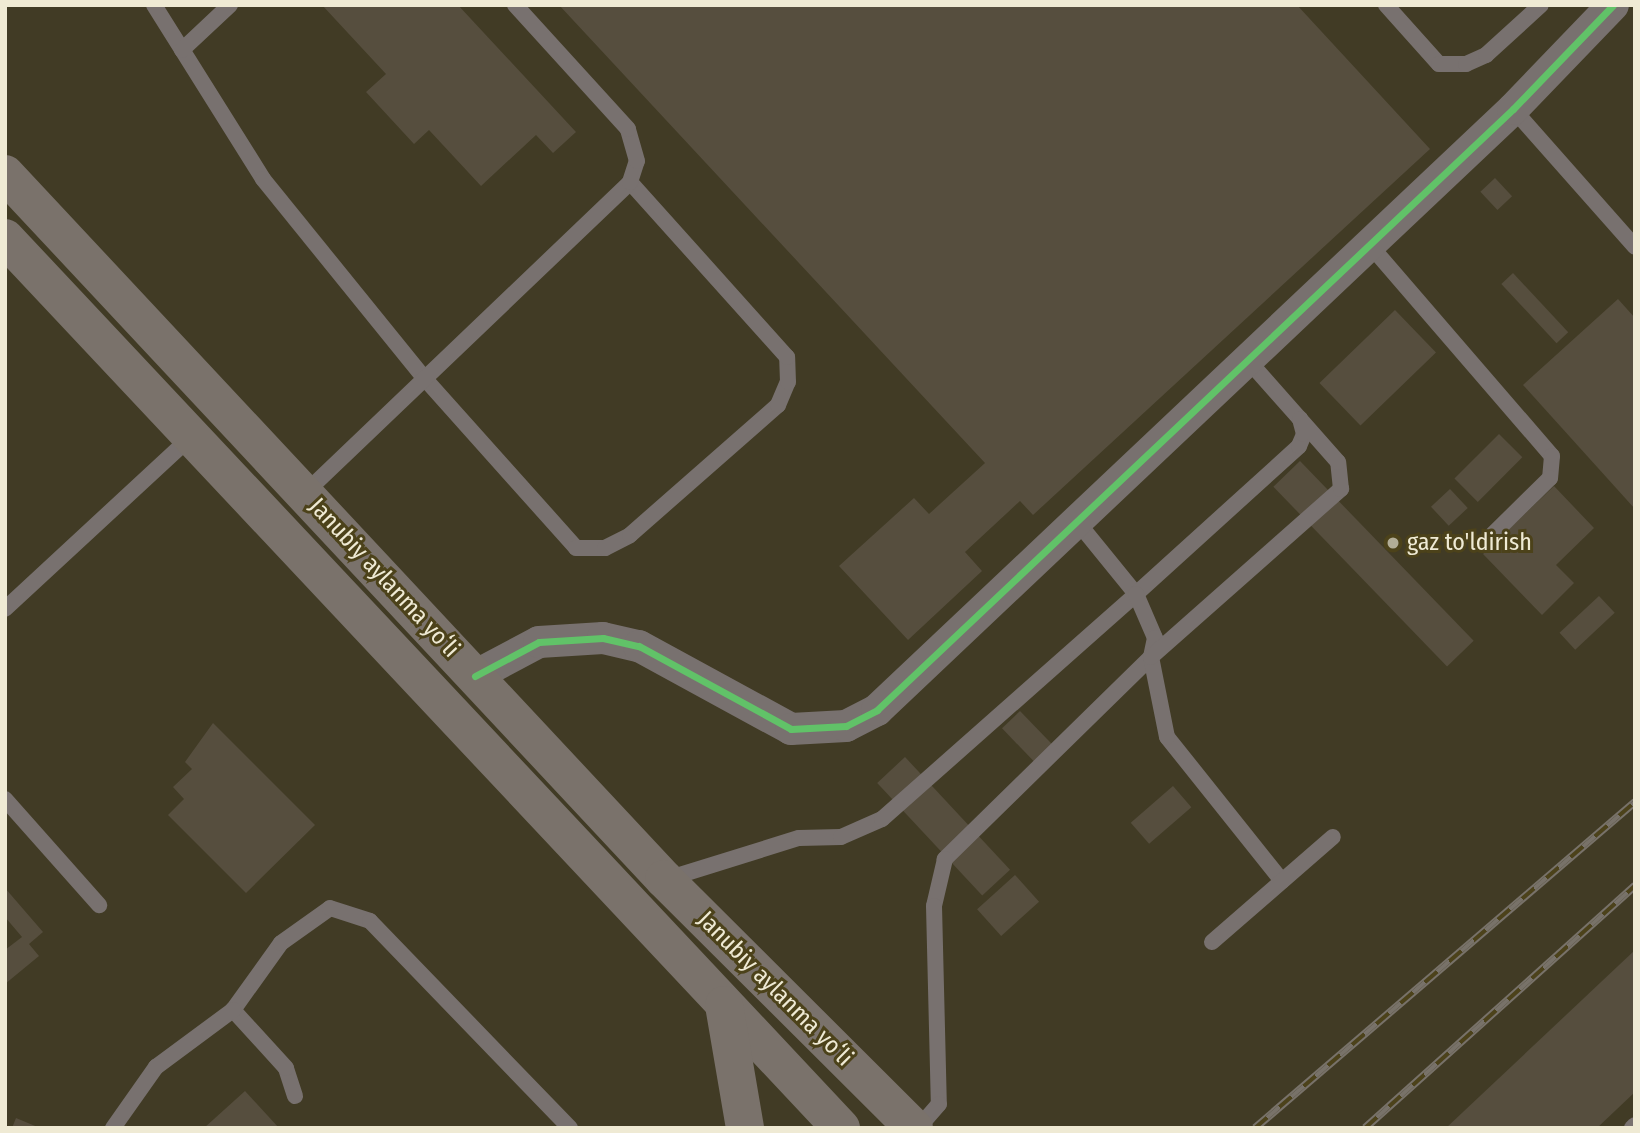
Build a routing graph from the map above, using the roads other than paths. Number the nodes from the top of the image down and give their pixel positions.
1 (154, 5) edge
2 (230, 5) edge
3 (514, 5) edge
4 (1386, 5) edge
5 (1541, 5) edge
6 (1613, 5) edge
7 (182, 50) junction
8 (1513, 109) junction
9 (5, 174) edge
10 (630, 182) junction
11 (5, 238) edge
12 (1369, 244) junction
13 (1635, 247) edge
14 (1246, 358) junction
15 (426, 380) junction
16 (1300, 419) junction
17 (191, 436) junction
18 (305, 493) junction
19 (1075, 519) junction
20 (272, 524) junction
21 (1487, 540) dead end
22 (1136, 594) junction
23 (5, 609) edge
24 (1151, 657) junction
25 (475, 676) junction
26 (5, 799) edge
27 (1333, 837) dead end
28 (664, 879) junction
29 (1282, 881) junction
30 (99, 905) dead end
31 (1212, 942) dead end
32 (724, 1005) junction
33 (233, 1010) junction
34 (295, 1097) dead end
35 (113, 1128) edge
36 (570, 1128) edge
37 (746, 1128) edge
38 (841, 1128) edge
39 (916, 1128) edge

1 - 7 lane
2 - 7 lane
3 - 10 lane
4 - 5 lane
6 - 8 street
7 - 15 lane
8 - 12 street
8 - 13 lane
9 - 18 highway, Janubiy aylanma yoʻli
10 - 15 lane
10 - 15 lane
11 - 17 highway, Janubiy aylanma yoʻli
12 - 14 street
12 - 21 lane
14 - 16 lane
14 - 19 street
15 - 18 lane
16 - 22 lane
16 - 24 lane
17 - 20 highway, Janubiy aylanma yoʻli
17 - 23 lane
18 - 20 highway
18 - 25 highway, Janubiy aylanma yoʻli
19 - 22 lane
19 - 25 street
20 - 32 highway, Janubiy aylanma yoʻli
22 - 24 lane
22 - 28 lane
24 - 29 lane
24 - 39 lane
25 - 28 highway, Janubiy aylanma yoʻli
26 - 30 lane
27 - 29 lane
28 - 39 highway, Janubiy aylanma yoʻli
29 - 31 lane
32 - 37 highway
32 - 38 highway, Janubiy aylanma yoʻli
33 - 34 lane
33 - 35 lane
33 - 36 lane

